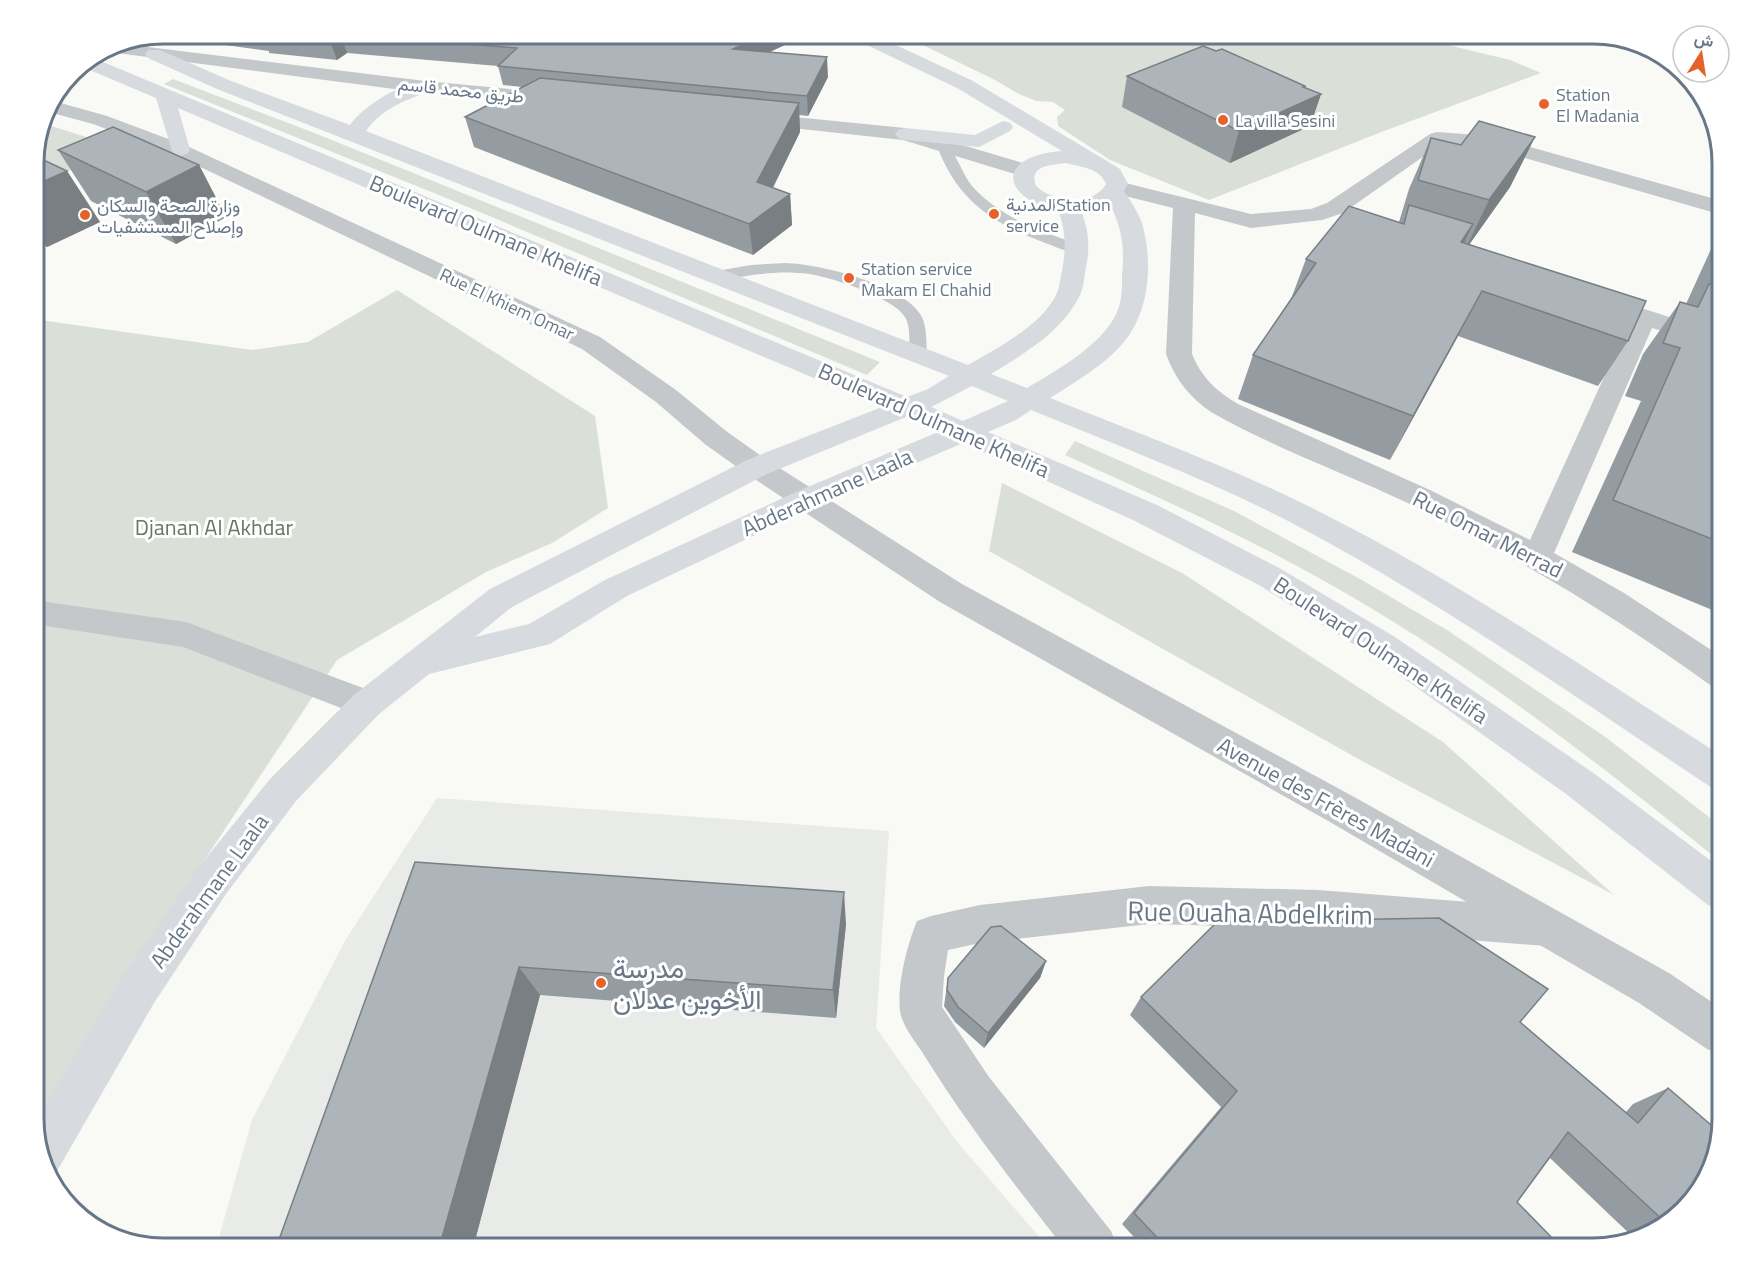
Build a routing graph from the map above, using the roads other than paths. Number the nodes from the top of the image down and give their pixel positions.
1 (879, 44) edge
2 (126, 50) edge
3 (154, 54) junction
4 (95, 65) edge
5 (178, 65) junction
6 (135, 82) junction
7 (964, 84) junction
8 (424, 87) junction
9 (165, 95) junction
10 (565, 100) edge
11 (57, 108) edge
12 (730, 117) edge
13 (1003, 127) junction
14 (354, 134) junction
15 (906, 134) junction
16 (944, 146) junction
17 (180, 150) junction
18 (1101, 165) junction
19 (1030, 167) junction
20 (1116, 190) junction
21 (1712, 205) edge
22 (1068, 206) junction
23 (1184, 206) junction
24 (1314, 215) junction
25 (1348, 226) edge
26 (1078, 249) junction
27 (717, 275) junction
28 (1576, 296) edge
29 (1644, 316) junction
30 (1712, 339) edge
31 (918, 354) junction
32 (757, 467) junction
33 (806, 499) junction
34 (1537, 557) junction
35 (926, 577) joint
36 (44, 614) edge
37 (420, 663) junction
38 (1712, 668) edge
39 (367, 704) junction
40 (1712, 769) edge
41 (1712, 884) edge
42 (1545, 927) junction
43 (1712, 1027) edge
44 (47, 1145) edge
45 (1086, 1238) edge

1 - 7 main road
2 - 3 street, طريق محمد قاسم
3 - 5 main road, Boulevard Oulmane Khelifa
3 - 8 street, طريق محمد قاسم
4 - 6 main road, Boulevard Oulmane Khelifa
5 - 6 main road
5 - 14 main road, Boulevard Oulmane Khelifa
6 - 9 main road, Boulevard Oulmane Khelifa
7 - 13 main road
7 - 18 main road
8 - 10 street, طريق محمد قاسم
8 - 14 main road
9 - 17 main road
9 - 41 main road, Boulevard Oulmane Khelifa
11 - 17 street, Rue El Khiem Omar
12 - 15 street
13 - 15 main road
13 - 19 main road
14 - 27 main road, Boulevard Oulmane Khelifa
15 - 16 street
16 - 19 street
16 - 26 lane
17 - 32 street, Rue El Khiem Omar
18 - 19 main road
18 - 20 main road, Abderahmane Laala
19 - 22 main road
20 - 22 main road
20 - 23 street
20 - 33 main road, Abderahmane Laala
21 - 24 street
22 - 26 main road, Abderahmane Laala
23 - 24 street
23 - 34 street, Rue Omar Merrad
24 - 25 street
26 - 32 main road, Abderahmane Laala
27 - 31 main road, Boulevard Oulmane Khelifa
27 - 31 lane
28 - 29 street
29 - 30 street
29 - 34 street
31 - 40 main road, Boulevard Oulmane Khelifa
32 - 33 street, Rue El Khiem Omar
32 - 37 main road, Abderahmane Laala
33 - 35 street, Rue El Khiem Omar
33 - 37 main road, Abderahmane Laala
34 - 38 street, Rue Omar Merrad
35 - 42 street, Avenue des Frères Madani
36 - 39 street
37 - 39 main road, Abderahmane Laala
39 - 44 main road, Abderahmane Laala
42 - 43 street, Avenue des Frères Madani
42 - 45 street, Rue Ouaha Abdelkrim

